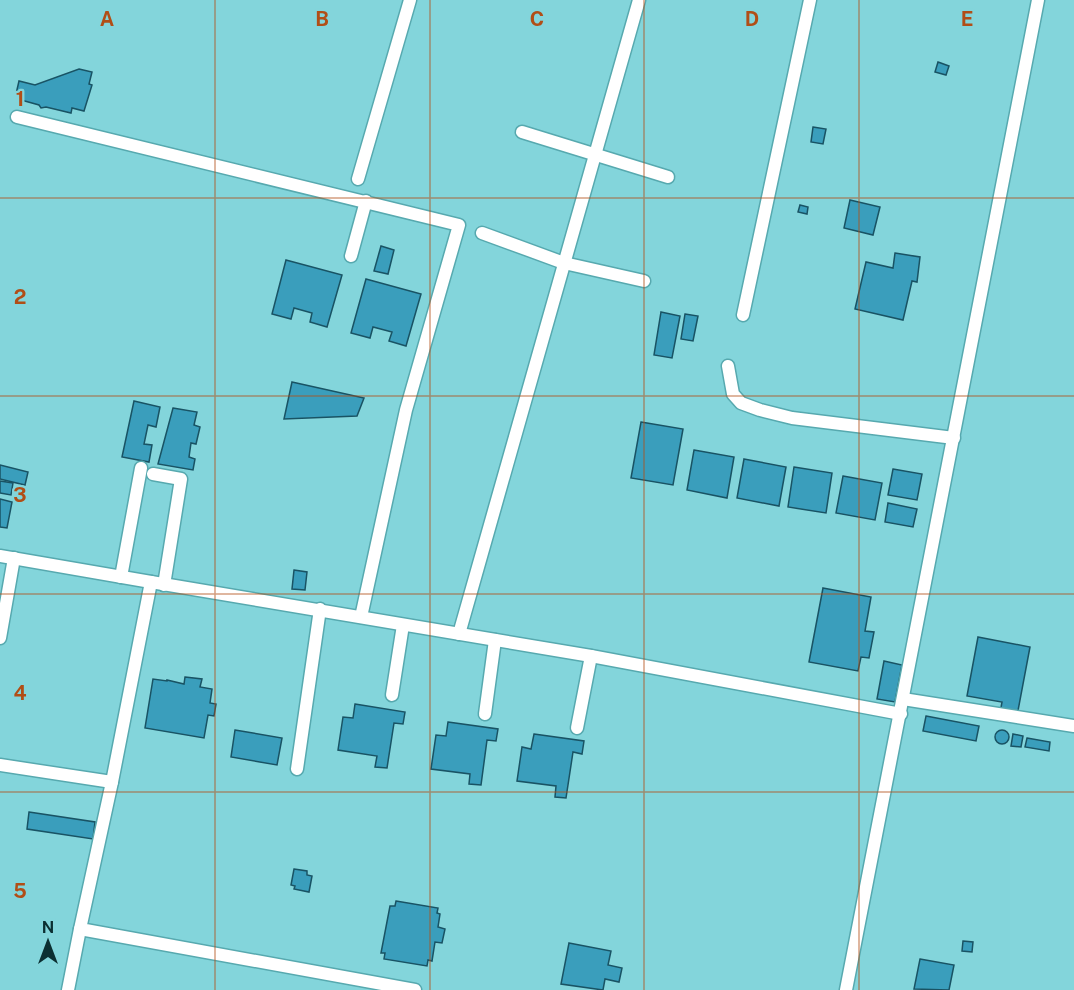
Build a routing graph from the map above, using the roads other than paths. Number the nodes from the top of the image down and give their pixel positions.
1 (410, 0) edge
2 (639, 0) edge
3 (810, 0) edge
4 (1038, 0) edge
5 (17, 117) dead end
6 (522, 132) dead end
7 (595, 154) junction
8 (668, 177) dead end
9 (358, 179) dead end
10 (366, 201) junction
11 (482, 233) dead end
12 (351, 256) dead end
13 (564, 262) junction
14 (644, 281) dead end
15 (743, 315) dead end
16 (728, 366) dead end
17 (954, 438) junction
18 (141, 468) dead end
19 (153, 474) dead end
20 (0, 556) edge
21 (14, 558) junction
22 (121, 577) junction
23 (151, 582) junction
24 (164, 585) junction
25 (320, 609) junction
26 (361, 617) junction
27 (404, 625) junction
28 (459, 634) junction
29 (0, 639) edge
30 (495, 640) junction
31 (591, 656) junction
32 (392, 695) dead end
33 (903, 699) junction
34 (485, 714) dead end
35 (901, 714) junction
36 (1074, 726) edge
37 (577, 728) dead end
38 (0, 765) edge
39 (297, 769) dead end
40 (111, 782) junction
41 (80, 929) junction
42 (68, 990) edge
43 (415, 990) edge
44 (846, 990) edge

1 - 9 street
2 - 7 street
3 - 15 street
4 - 17 street
5 - 10 street
6 - 7 street
7 - 8 street
7 - 13 street
10 - 12 street
10 - 26 street
11 - 13 street
13 - 14 street
13 - 28 street
16 - 17 street
17 - 33 street
18 - 22 street
19 - 24 street
20 - 21 street
21 - 22 street
21 - 29 street
22 - 23 street
23 - 24 street
23 - 40 street
24 - 25 street
25 - 26 street
25 - 39 street
26 - 27 street
27 - 28 street
27 - 32 street
28 - 30 street
30 - 31 street
30 - 34 street
31 - 35 street
31 - 37 street
33 - 35 street
33 - 36 street
35 - 44 street
38 - 40 street
40 - 41 street
41 - 42 street
41 - 43 street

